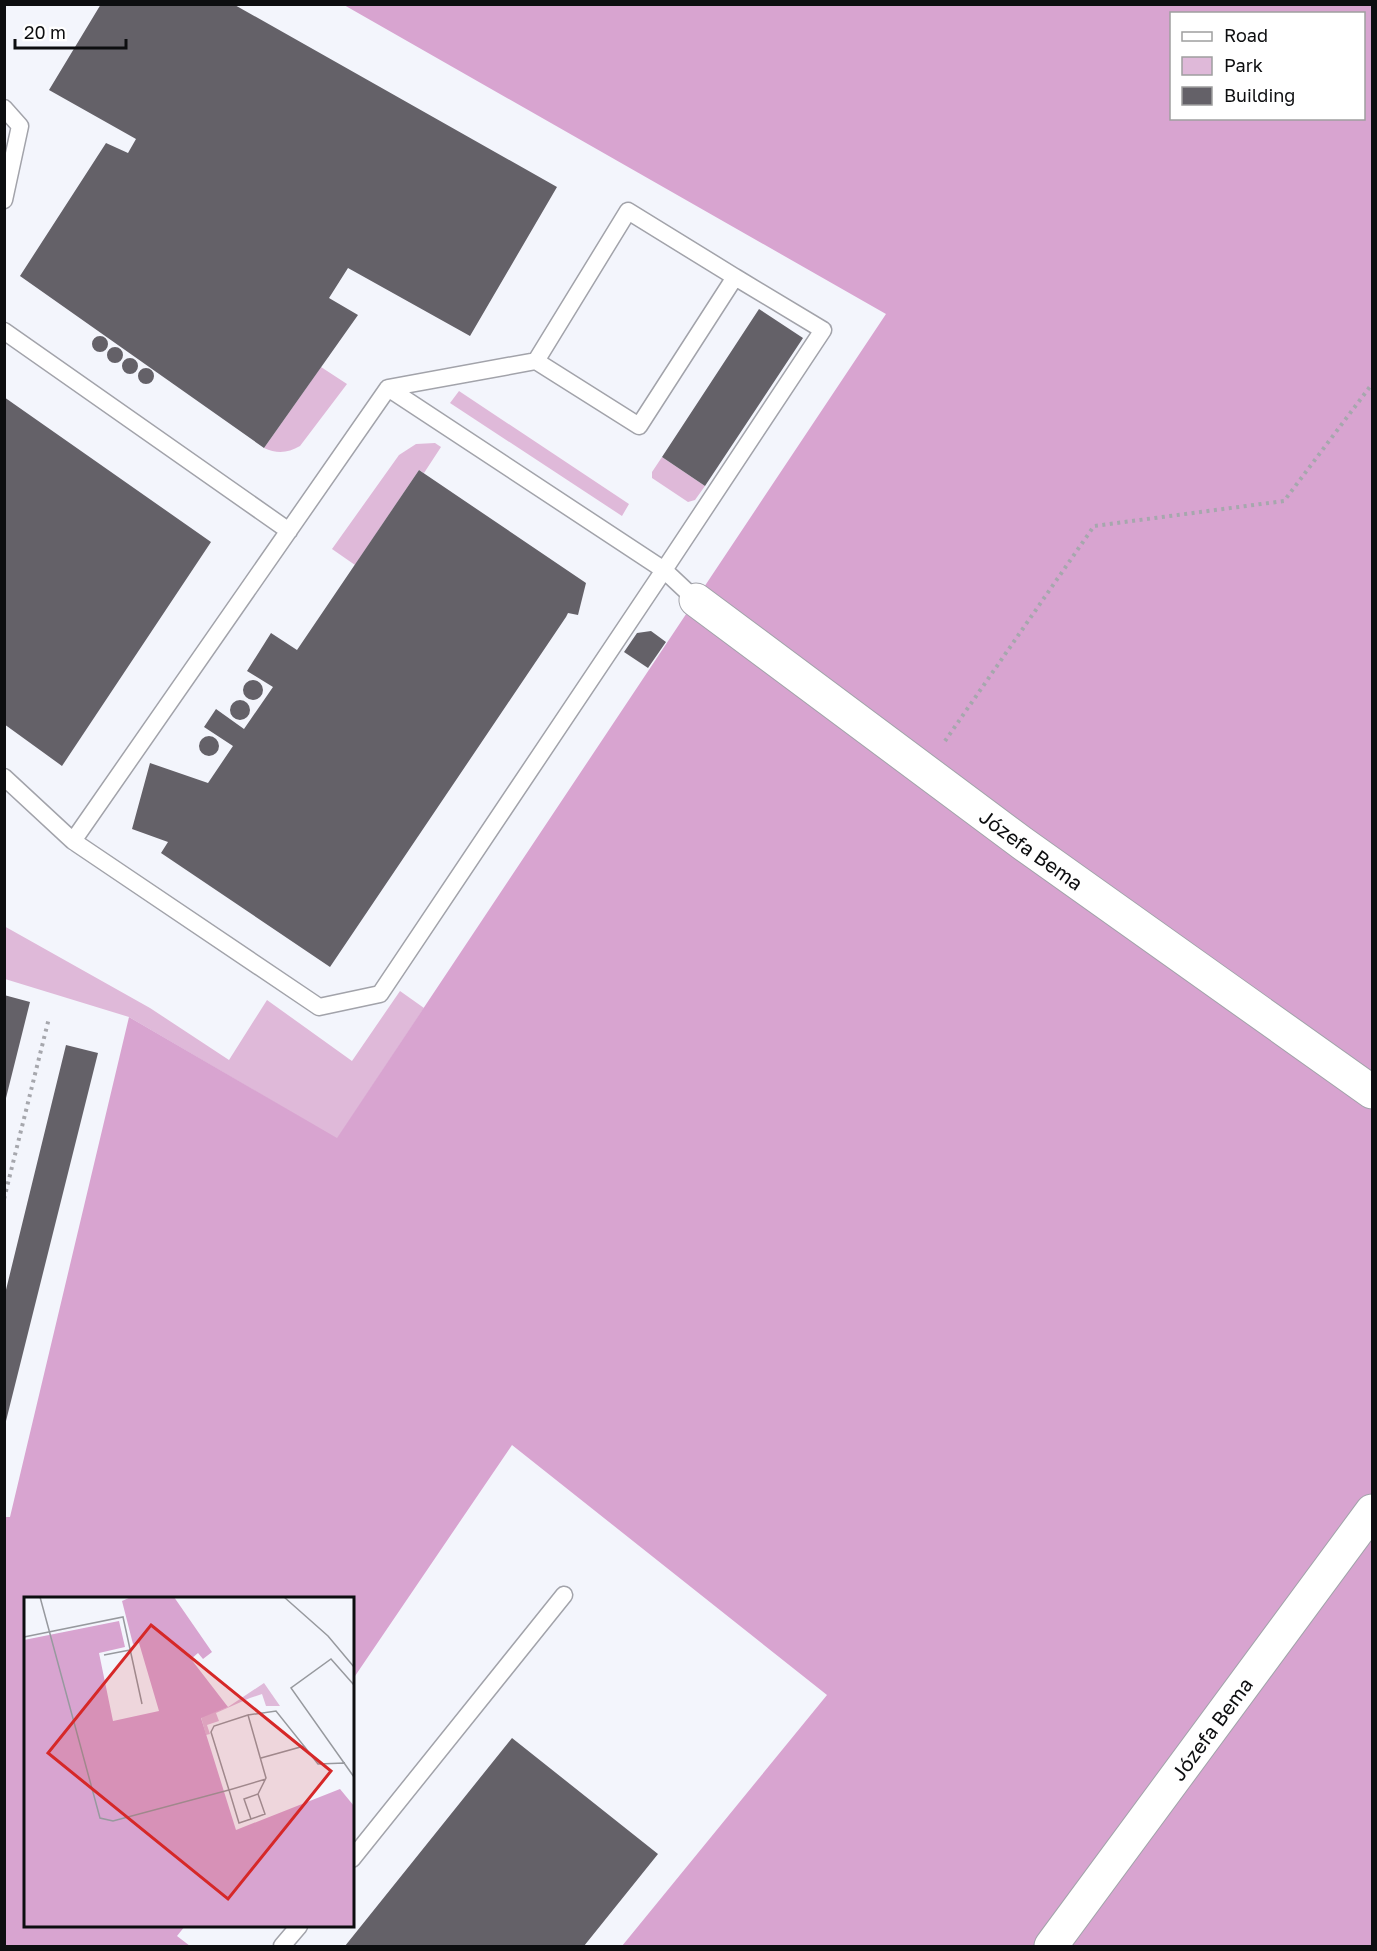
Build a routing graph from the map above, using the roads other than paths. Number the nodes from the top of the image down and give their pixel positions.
1 (4, 108) edge
2 (4, 200) edge
3 (735, 277) junction
4 (4, 331) edge
5 (536, 361) junction
6 (388, 388) junction
7 (289, 531) junction
8 (664, 570) junction
9 (696, 600) joint
10 (4, 777) edge
11 (74, 841) junction
12 (1372, 1092) edge
13 (1372, 1511) edge
14 (564, 1594) dead end
15 (354, 1856) edge
16 (298, 1927) edge
17 (282, 1947) edge
18 (1051, 1947) edge

1 - 2 lane
3 - 5 lane
3 - 5 lane
3 - 8 lane
4 - 7 lane
5 - 6 lane
6 - 7 lane
6 - 8 lane
7 - 11 lane
8 - 9 lane
8 - 11 lane
9 - 12 street, Józefa Bema
10 - 11 lane
13 - 18 street, Józefa Bema
14 - 15 lane
16 - 17 lane

